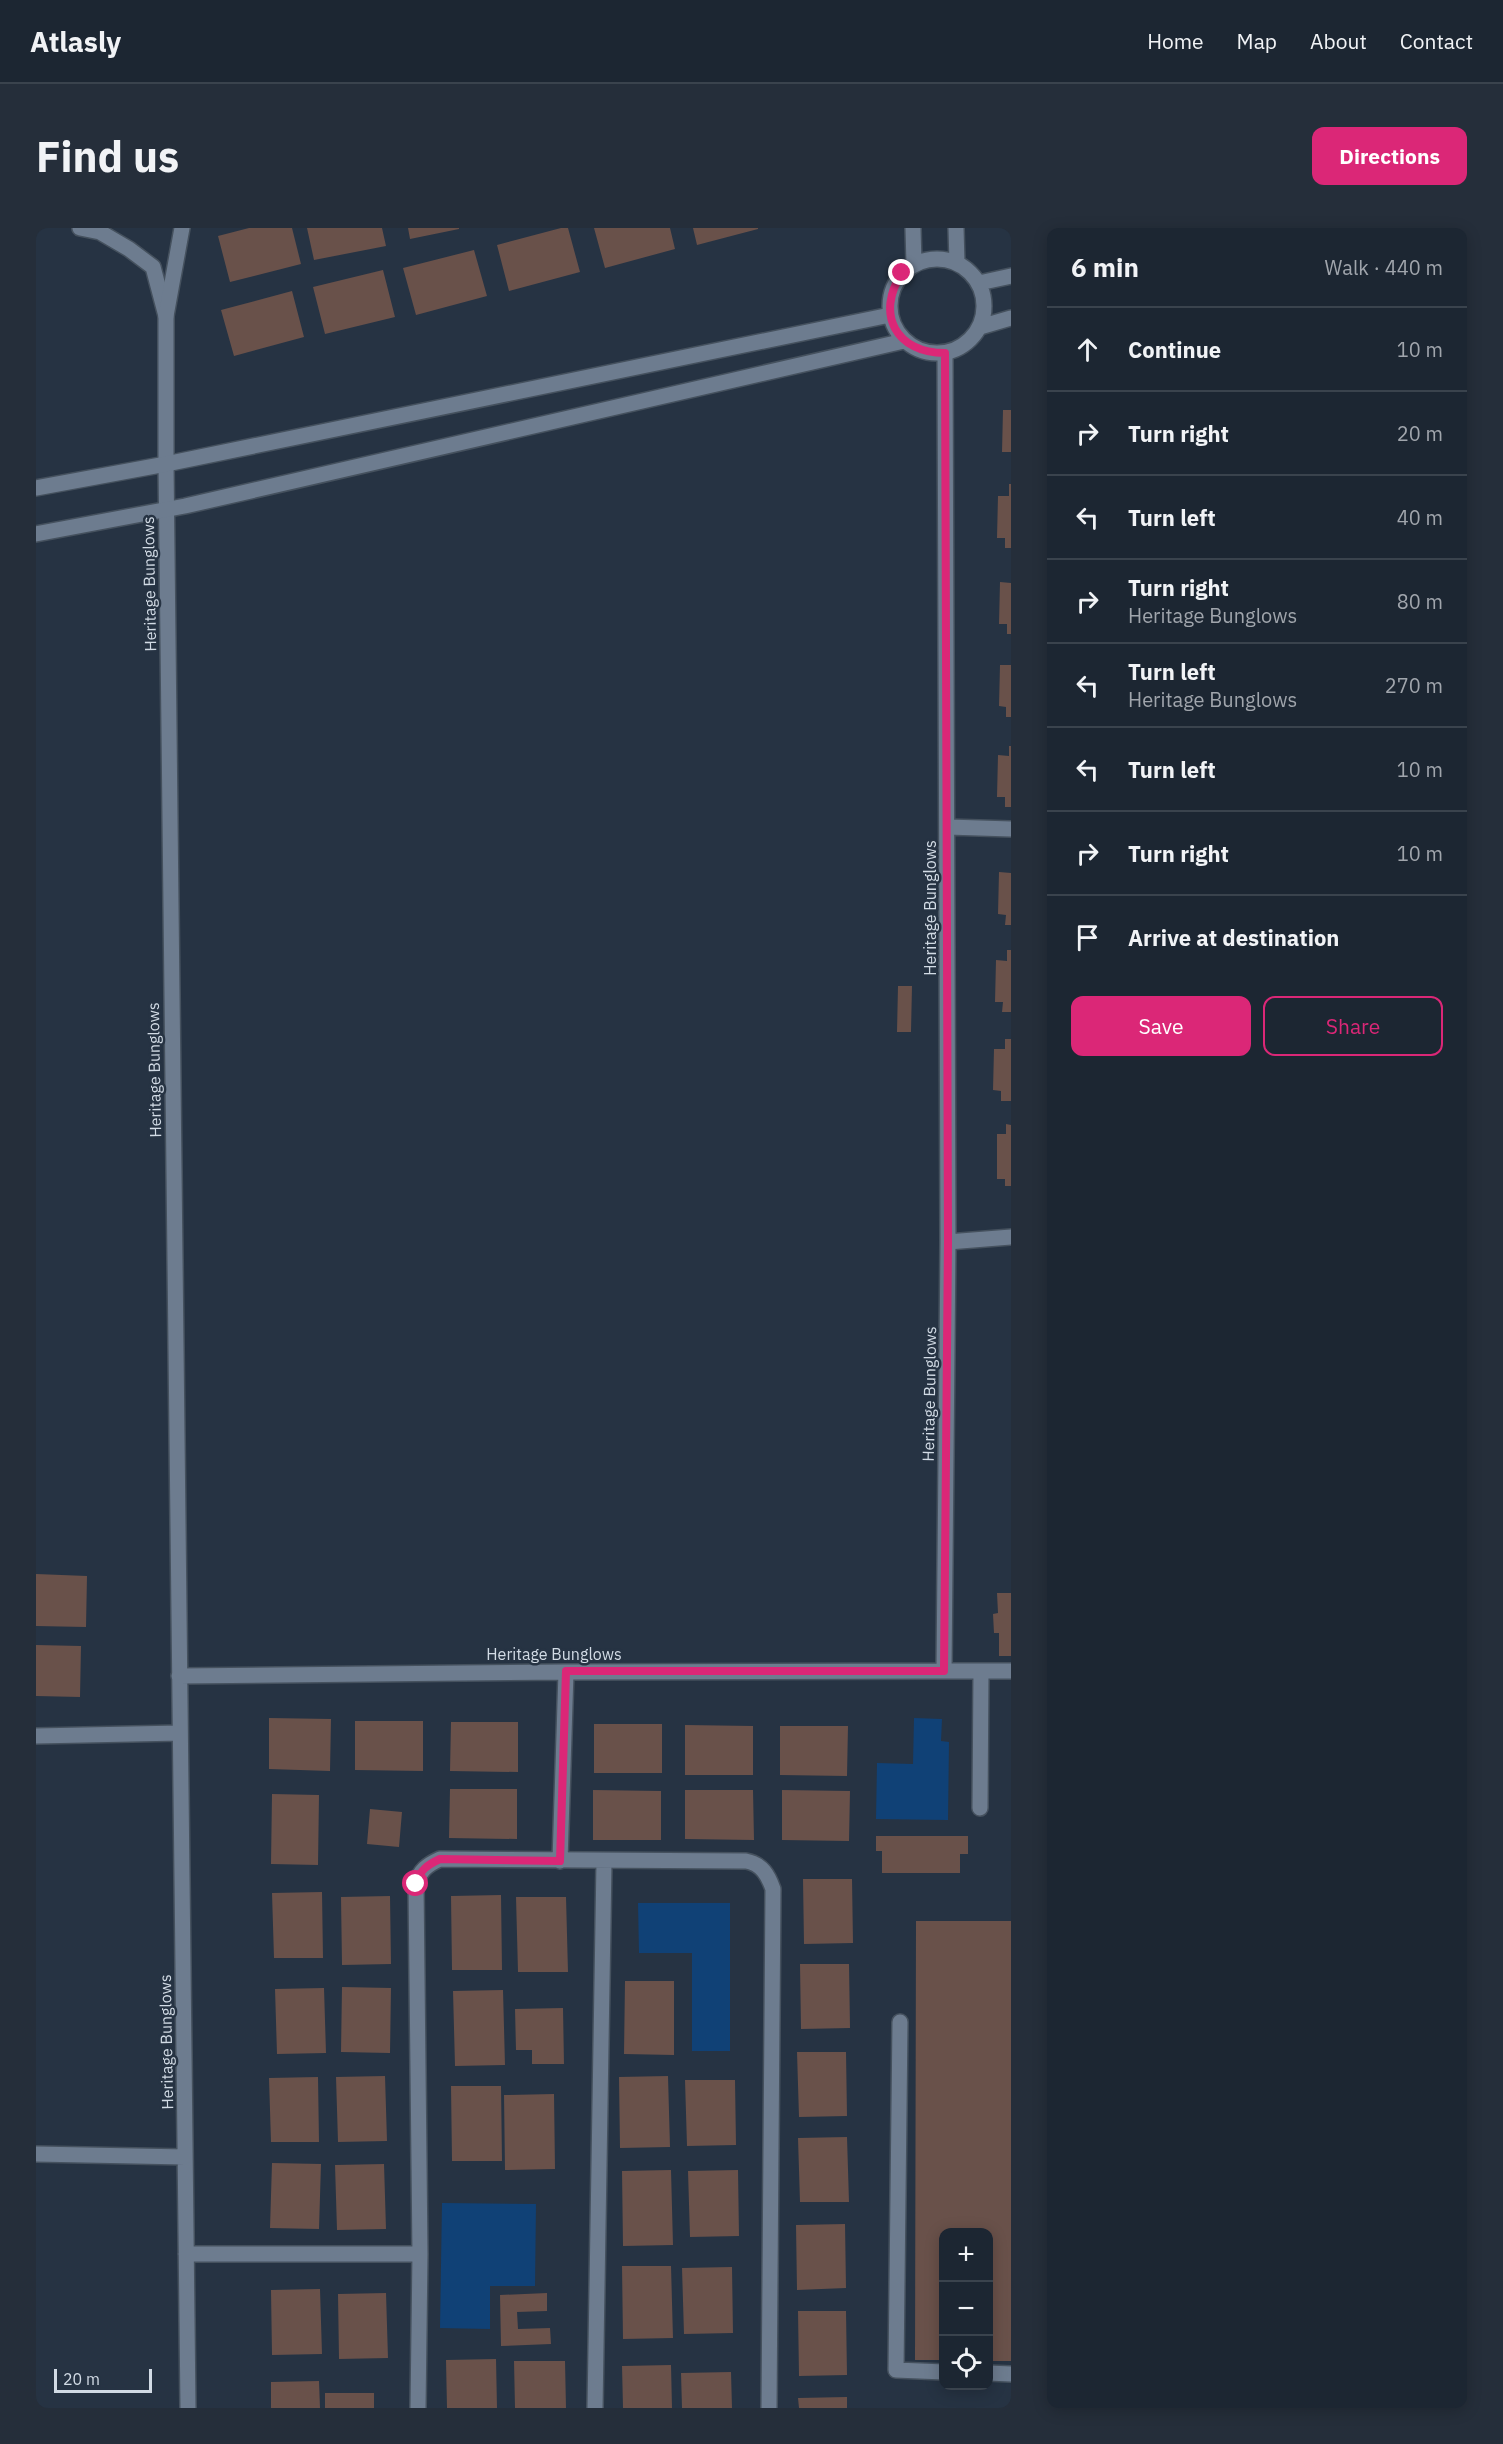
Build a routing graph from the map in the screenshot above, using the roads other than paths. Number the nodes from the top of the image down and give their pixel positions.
1 (80, 228) edge
2 (182, 228) edge
3 (913, 228) edge
4 (956, 228) edge
5 (957, 263) junction
6 (914, 264) junction
7 (1011, 276) edge
8 (979, 283) junction
9 (890, 315) junction
10 (166, 316) junction
11 (1011, 318) edge
12 (980, 327) junction
13 (904, 340) junction
14 (945, 353) junction
15 (166, 464) junction
16 (36, 488) edge
17 (166, 509) junction
18 (36, 534) edge
19 (948, 827) junction
20 (1011, 829) edge
21 (1011, 1237) edge
22 (948, 1242) junction
23 (566, 1671) junction
24 (944, 1671) junction
25 (981, 1671) junction
26 (1011, 1671) edge
27 (179, 1676) junction
28 (180, 1733) junction
29 (36, 1736) edge
30 (980, 1808) dead end
31 (560, 1861) junction
32 (604, 1862) junction
33 (900, 2022) dead end
34 (36, 2154) edge
35 (185, 2157) junction
36 (186, 2254) junction
37 (420, 2254) junction
38 (939, 2372) edge
39 (993, 2373) edge
40 (1011, 2374) edge
41 (188, 2408) edge
42 (417, 2408) edge
43 (595, 2408) edge
44 (769, 2408) edge

1 - 10 street
2 - 10 street
3 - 6 street
4 - 5 street
5 - 6 street
5 - 8 street
6 - 9 street
7 - 8 street
8 - 12 street
9 - 13 street
9 - 15 street
10 - 15 street, Heritage Bunglows
11 - 12 street
12 - 14 street
13 - 14 street
13 - 17 street
14 - 19 street, Heritage Bunglows
15 - 16 street
15 - 17 street, Heritage Bunglows
17 - 18 street
17 - 27 street, Heritage Bunglows
19 - 20 street
19 - 22 street, Heritage Bunglows
21 - 22 street
22 - 24 street, Heritage Bunglows
23 - 24 street, Heritage Bunglows
23 - 27 street, Heritage Bunglows
23 - 31 street
24 - 25 street
25 - 26 street
25 - 30 street
27 - 28 street, Heritage Bunglows
28 - 29 street
28 - 35 street, Heritage Bunglows
31 - 32 street
31 - 37 street
32 - 43 street
32 - 44 street
33 - 38 street
34 - 35 street
35 - 36 street, Heritage Bunglows
36 - 37 street
36 - 41 street, Heritage Bunglows
37 - 42 street
39 - 40 street

